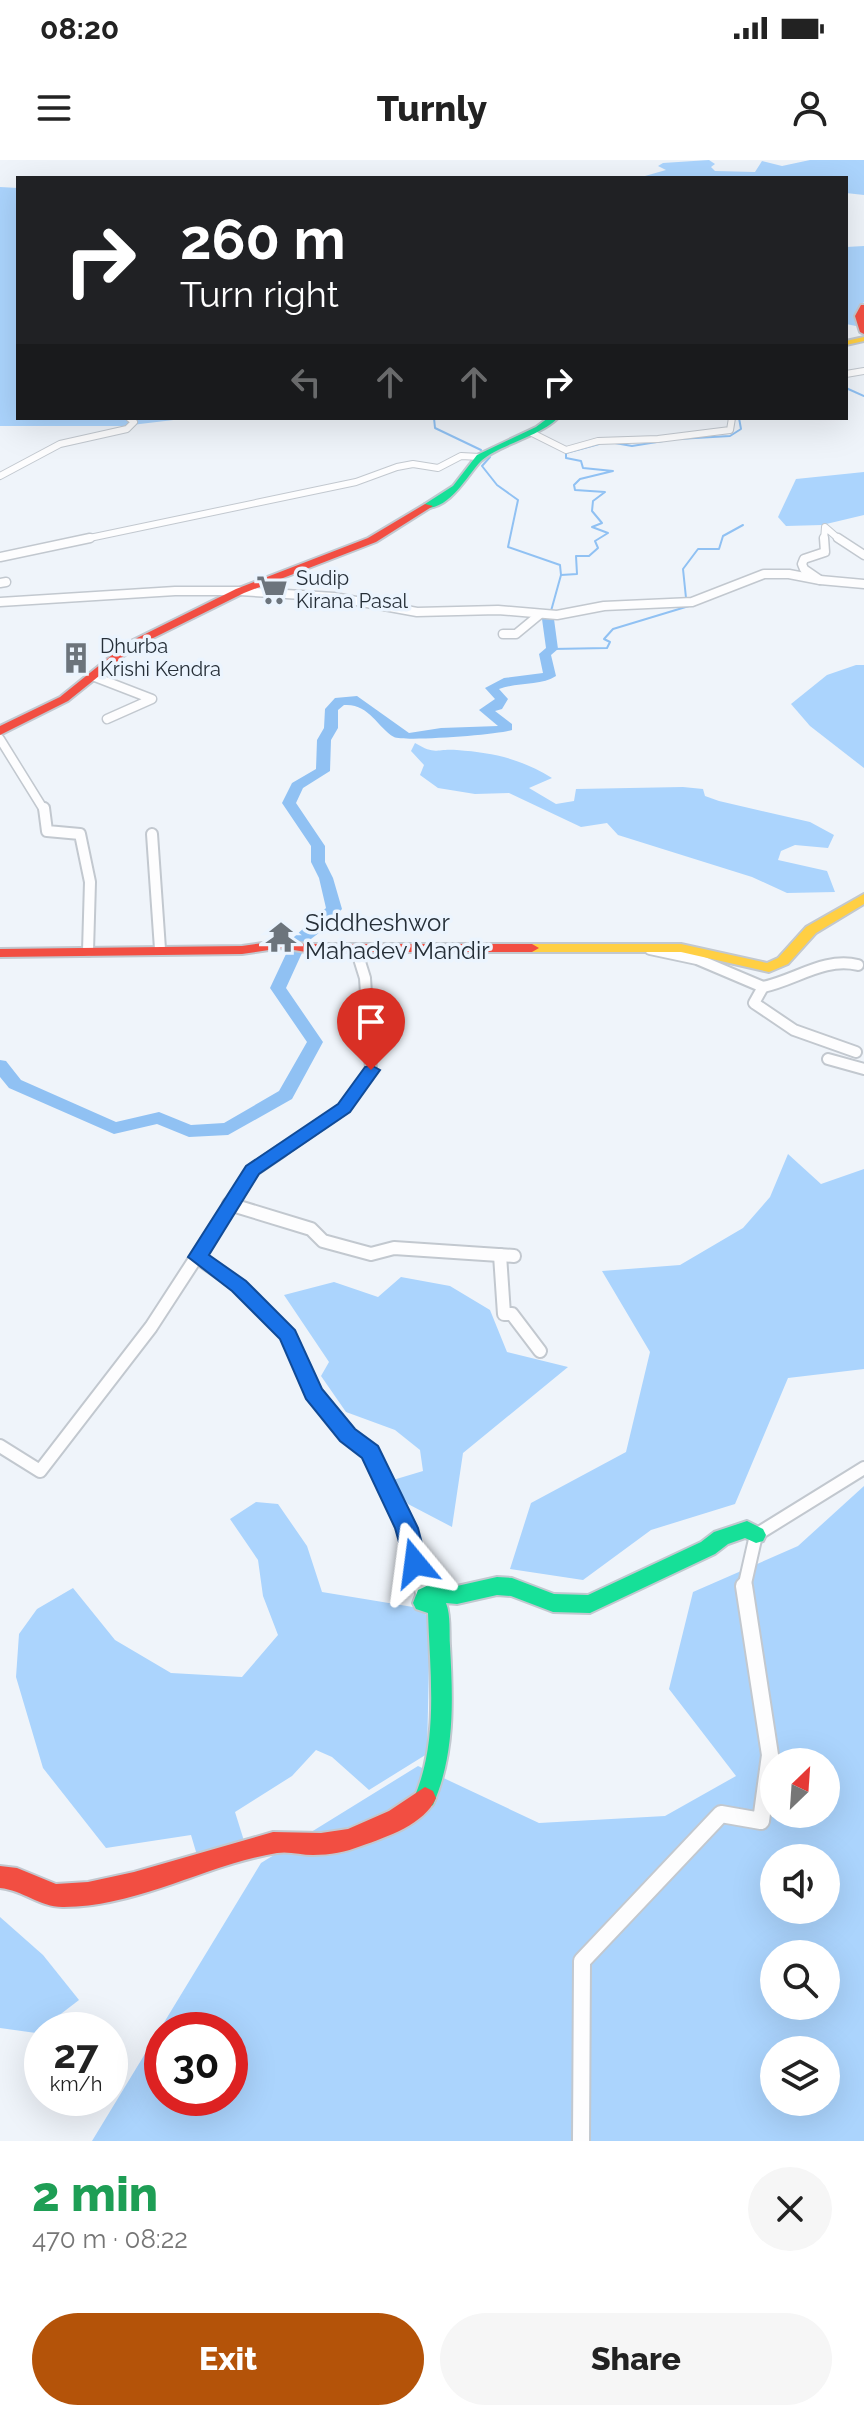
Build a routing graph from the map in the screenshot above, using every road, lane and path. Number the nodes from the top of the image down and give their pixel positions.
1 (864, 307) edge
2 (864, 332) edge
3 (132, 420) edge
4 (551, 420) edge
5 (732, 420) edge
6 (532, 433) junction
7 (480, 457) junction
8 (0, 476) edge
9 (864, 555) edge
10 (0, 557) edge
11 (820, 580) junction
12 (864, 584) edge
13 (240, 591) junction
14 (0, 602) edge
15 (539, 615) junction
16 (503, 634) dead end
17 (95, 677) junction
18 (107, 719) dead end
19 (0, 731) edge
20 (0, 739) edge
21 (152, 834) dead end
22 (864, 898) edge
23 (642, 948) junction
24 (160, 949) junction
25 (356, 949) junction
26 (88, 951) junction
27 (0, 953) edge
28 (858, 965) dead end
29 (763, 987) junction
30 (841, 1047) junction
31 (856, 1052) dead end
32 (864, 1069) edge
33 (229, 1204) junction
34 (500, 1255) junction
35 (514, 1256) dead end
36 (197, 1257) junction
37 (540, 1351) dead end
38 (0, 1446) edge
39 (864, 1468) edge
40 (756, 1535) junction
41 (425, 1596) junction
42 (0, 1877) edge
43 (581, 2141) edge

1 - 2 street
3 - 8 street
4 - 6 street
5 - 6 street
6 - 7 street
7 - 10 street
7 - 13 street
9 - 11 street
11 - 12 street
11 - 15 street
13 - 14 street
13 - 15 street
13 - 17 street
15 - 16 street
17 - 18 street
17 - 19 street
20 - 26 street
21 - 24 street
22 - 23 street
23 - 25 street
23 - 29 street
24 - 25 street
24 - 26 street
25 - 33 street
26 - 27 street
28 - 29 street
29 - 30 street
30 - 31 street
30 - 32 street
33 - 34 street
33 - 36 street
34 - 35 street
34 - 37 street
36 - 38 street
36 - 41 street
39 - 40 street
40 - 41 street
40 - 43 street
41 - 42 street

